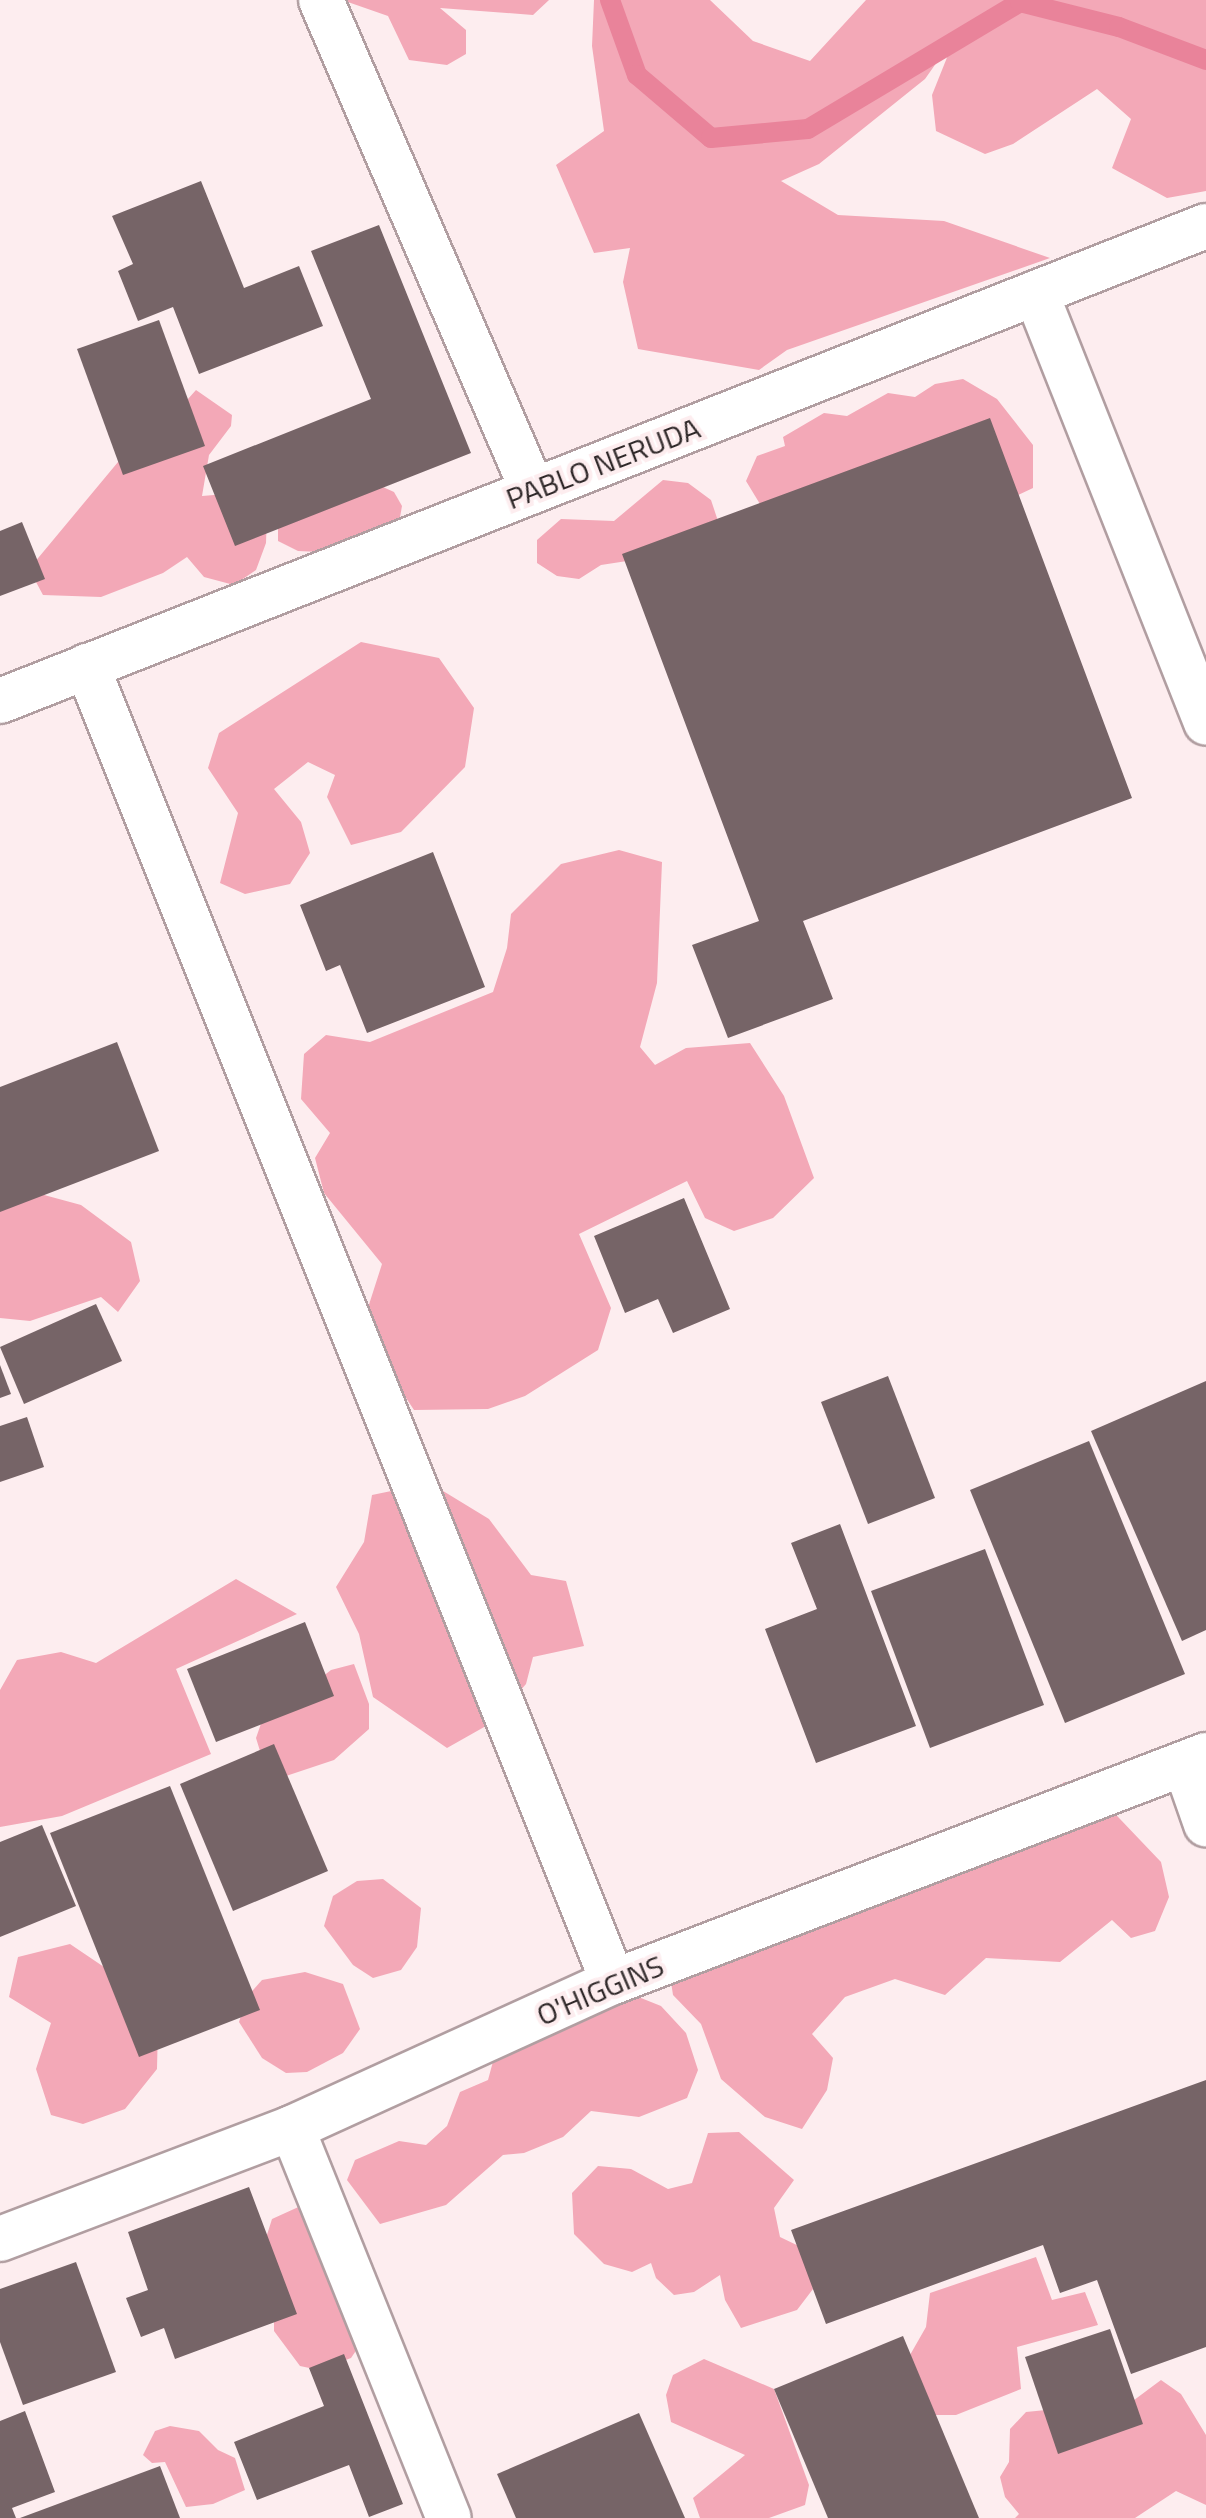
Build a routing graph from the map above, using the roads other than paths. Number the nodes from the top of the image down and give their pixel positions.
1 (321, 0) edge
2 (1206, 226) edge
3 (1036, 293) junction
4 (533, 491) junction
5 (87, 666) junction
6 (0, 701) edge
7 (1206, 723) edge
8 (1195, 1760) edge
9 (1206, 1824) edge
10 (613, 1982) junction
11 (292, 2128) junction
12 (0, 2239) edge
13 (449, 2518) edge

1 - 4 street
2 - 3 street, PABLO NERUDA
3 - 4 street, PABLO NERUDA
3 - 7 street
4 - 5 street, PABLO NERUDA
5 - 6 street, PABLO NERUDA
5 - 10 street
8 - 9 street
8 - 10 street, O'HIGGINS
10 - 11 street, O'HIGGINS
11 - 12 street, O'HIGGINS
11 - 13 street

